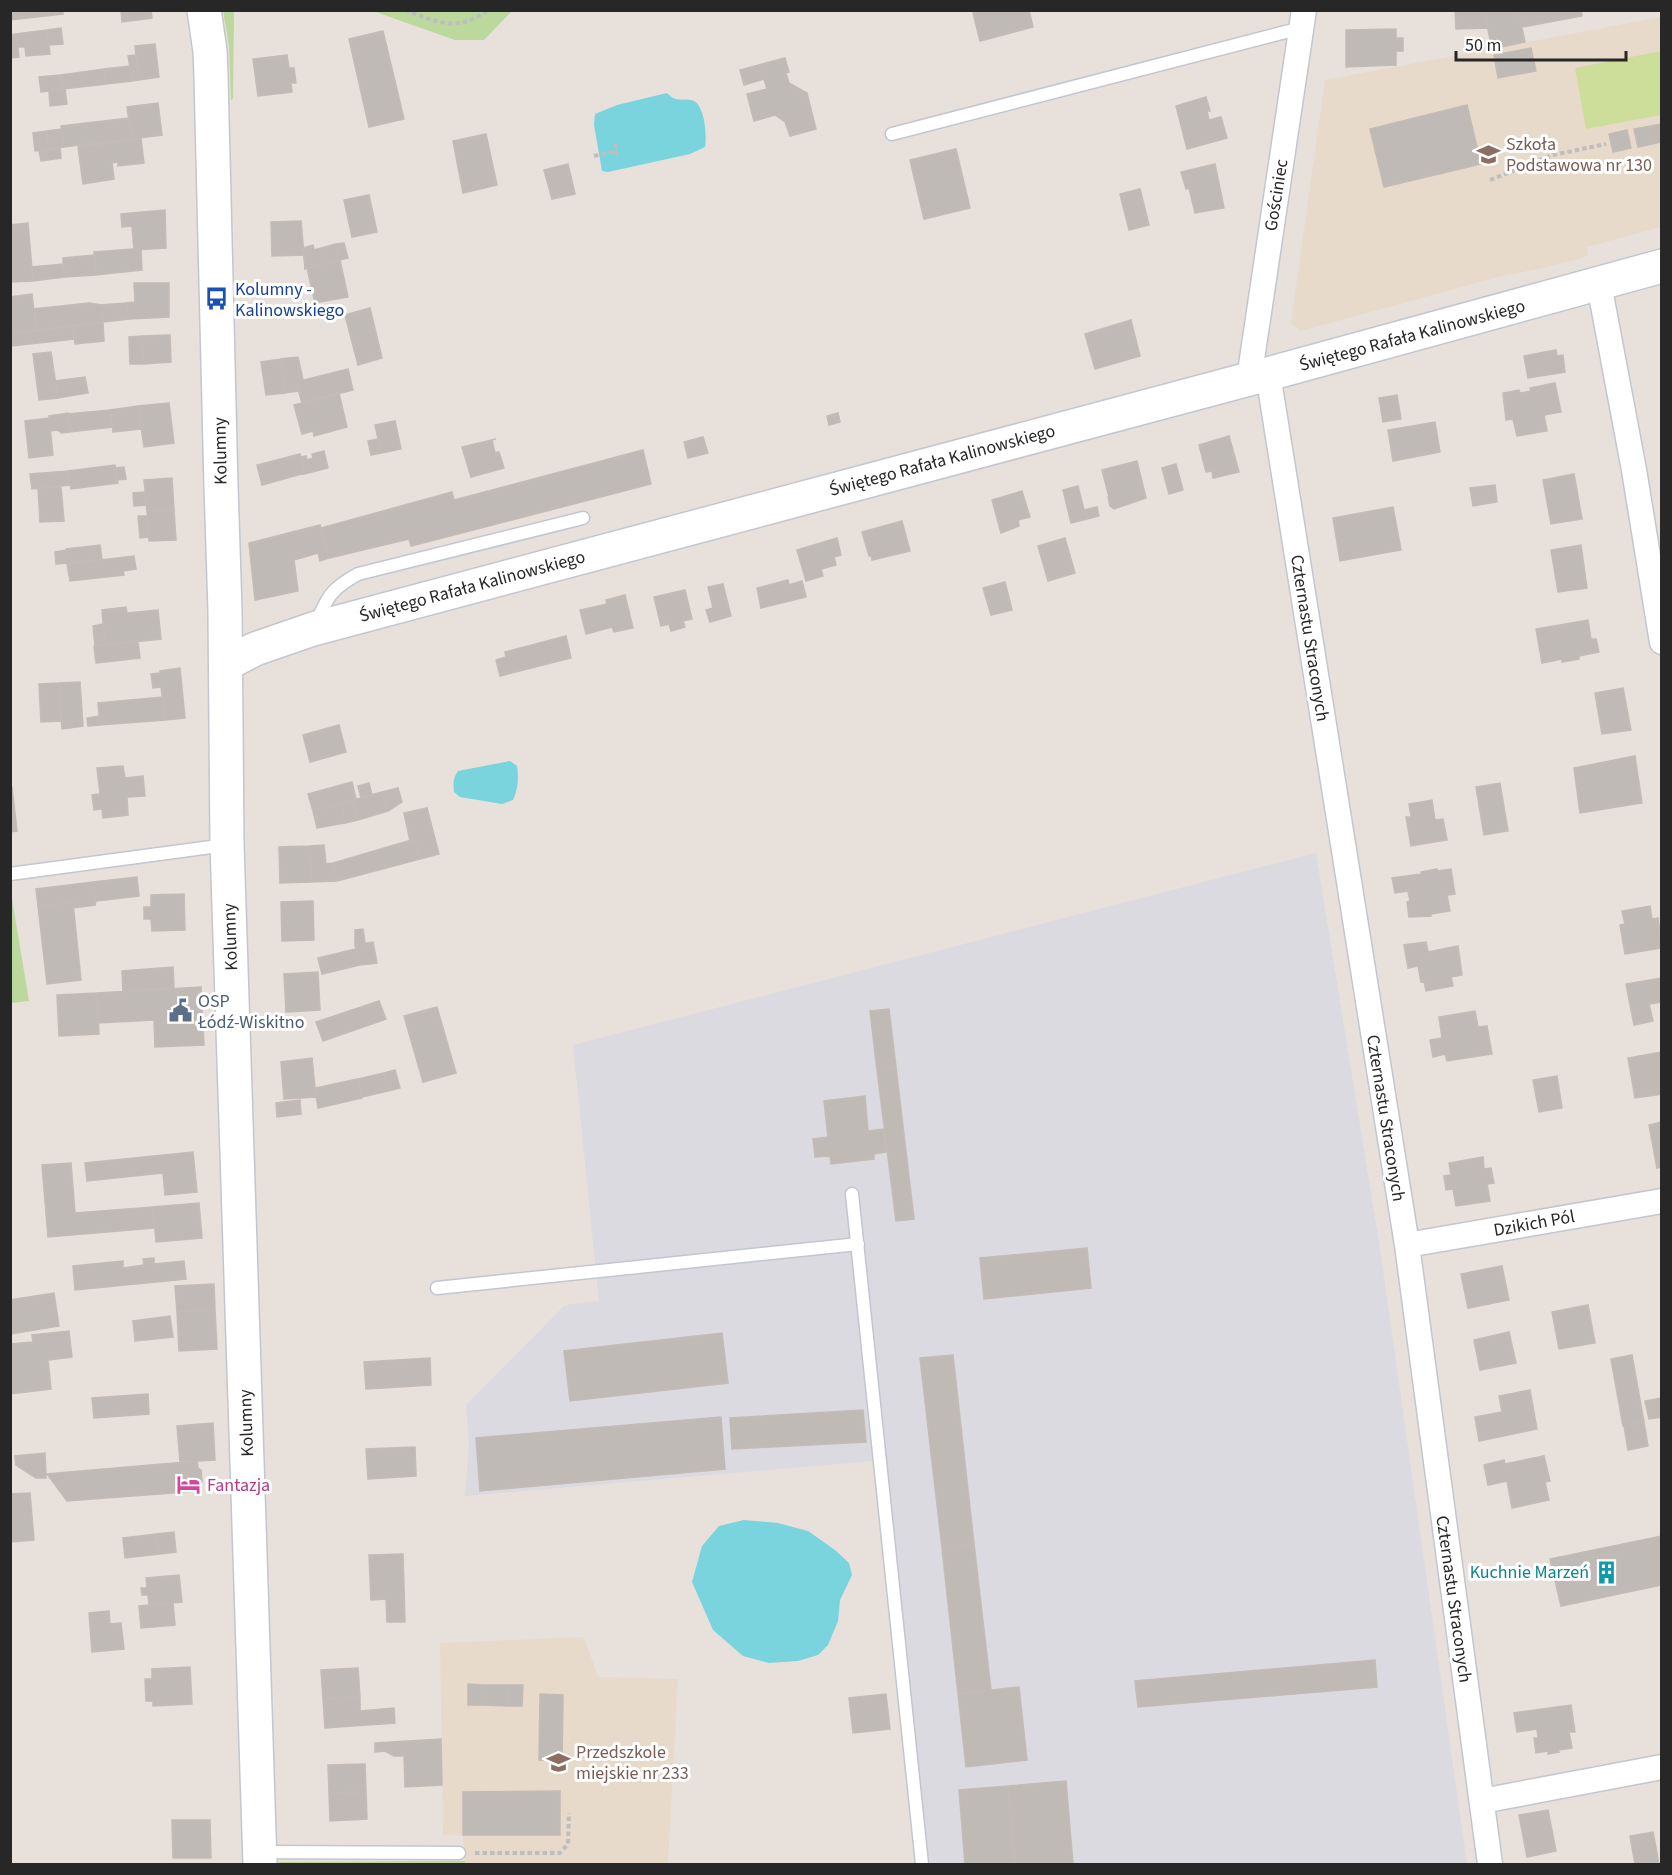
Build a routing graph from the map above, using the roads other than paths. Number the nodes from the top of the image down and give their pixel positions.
1 (204, 10) edge
2 (1303, 19) edge
3 (892, 134) dead end
4 (1662, 266) edge
5 (1599, 284) junction
6 (1259, 376) junction
7 (583, 518) dead end
8 (313, 629) junction
9 (1662, 642) edge
10 (226, 664) junction
11 (227, 844) junction
12 (10, 874) edge
13 (852, 1194) dead end
14 (1662, 1201) edge
15 (858, 1244) junction
16 (1407, 1245) junction
17 (437, 1288) dead end
18 (1662, 1767) edge
19 (1482, 1801) junction
20 (459, 1853) road end
21 (260, 1858) edge
22 (922, 1864) edge
23 (1490, 1864) edge

1 - 10 street, Kolumny
2 - 3 lane
2 - 6 street, Gościniec
4 - 5 street, Świętego Rafała Kalinowskiego
5 - 6 street, Świętego Rafała Kalinowskiego
5 - 9 street
6 - 8 street, Świętego Rafała Kalinowskiego
6 - 16 street, Czternastu Straconych
7 - 8 lane
8 - 10 street, Świętego Rafała Kalinowskiego
10 - 11 street, Kolumny
11 - 12 lane
11 - 21 street, Kolumny
13 - 15 lane
14 - 16 street, Dzikich Pól
15 - 17 lane
15 - 22 lane
16 - 19 street, Czternastu Straconych
18 - 19 street
19 - 23 street, Czternastu Straconych
20 - 21 lane

